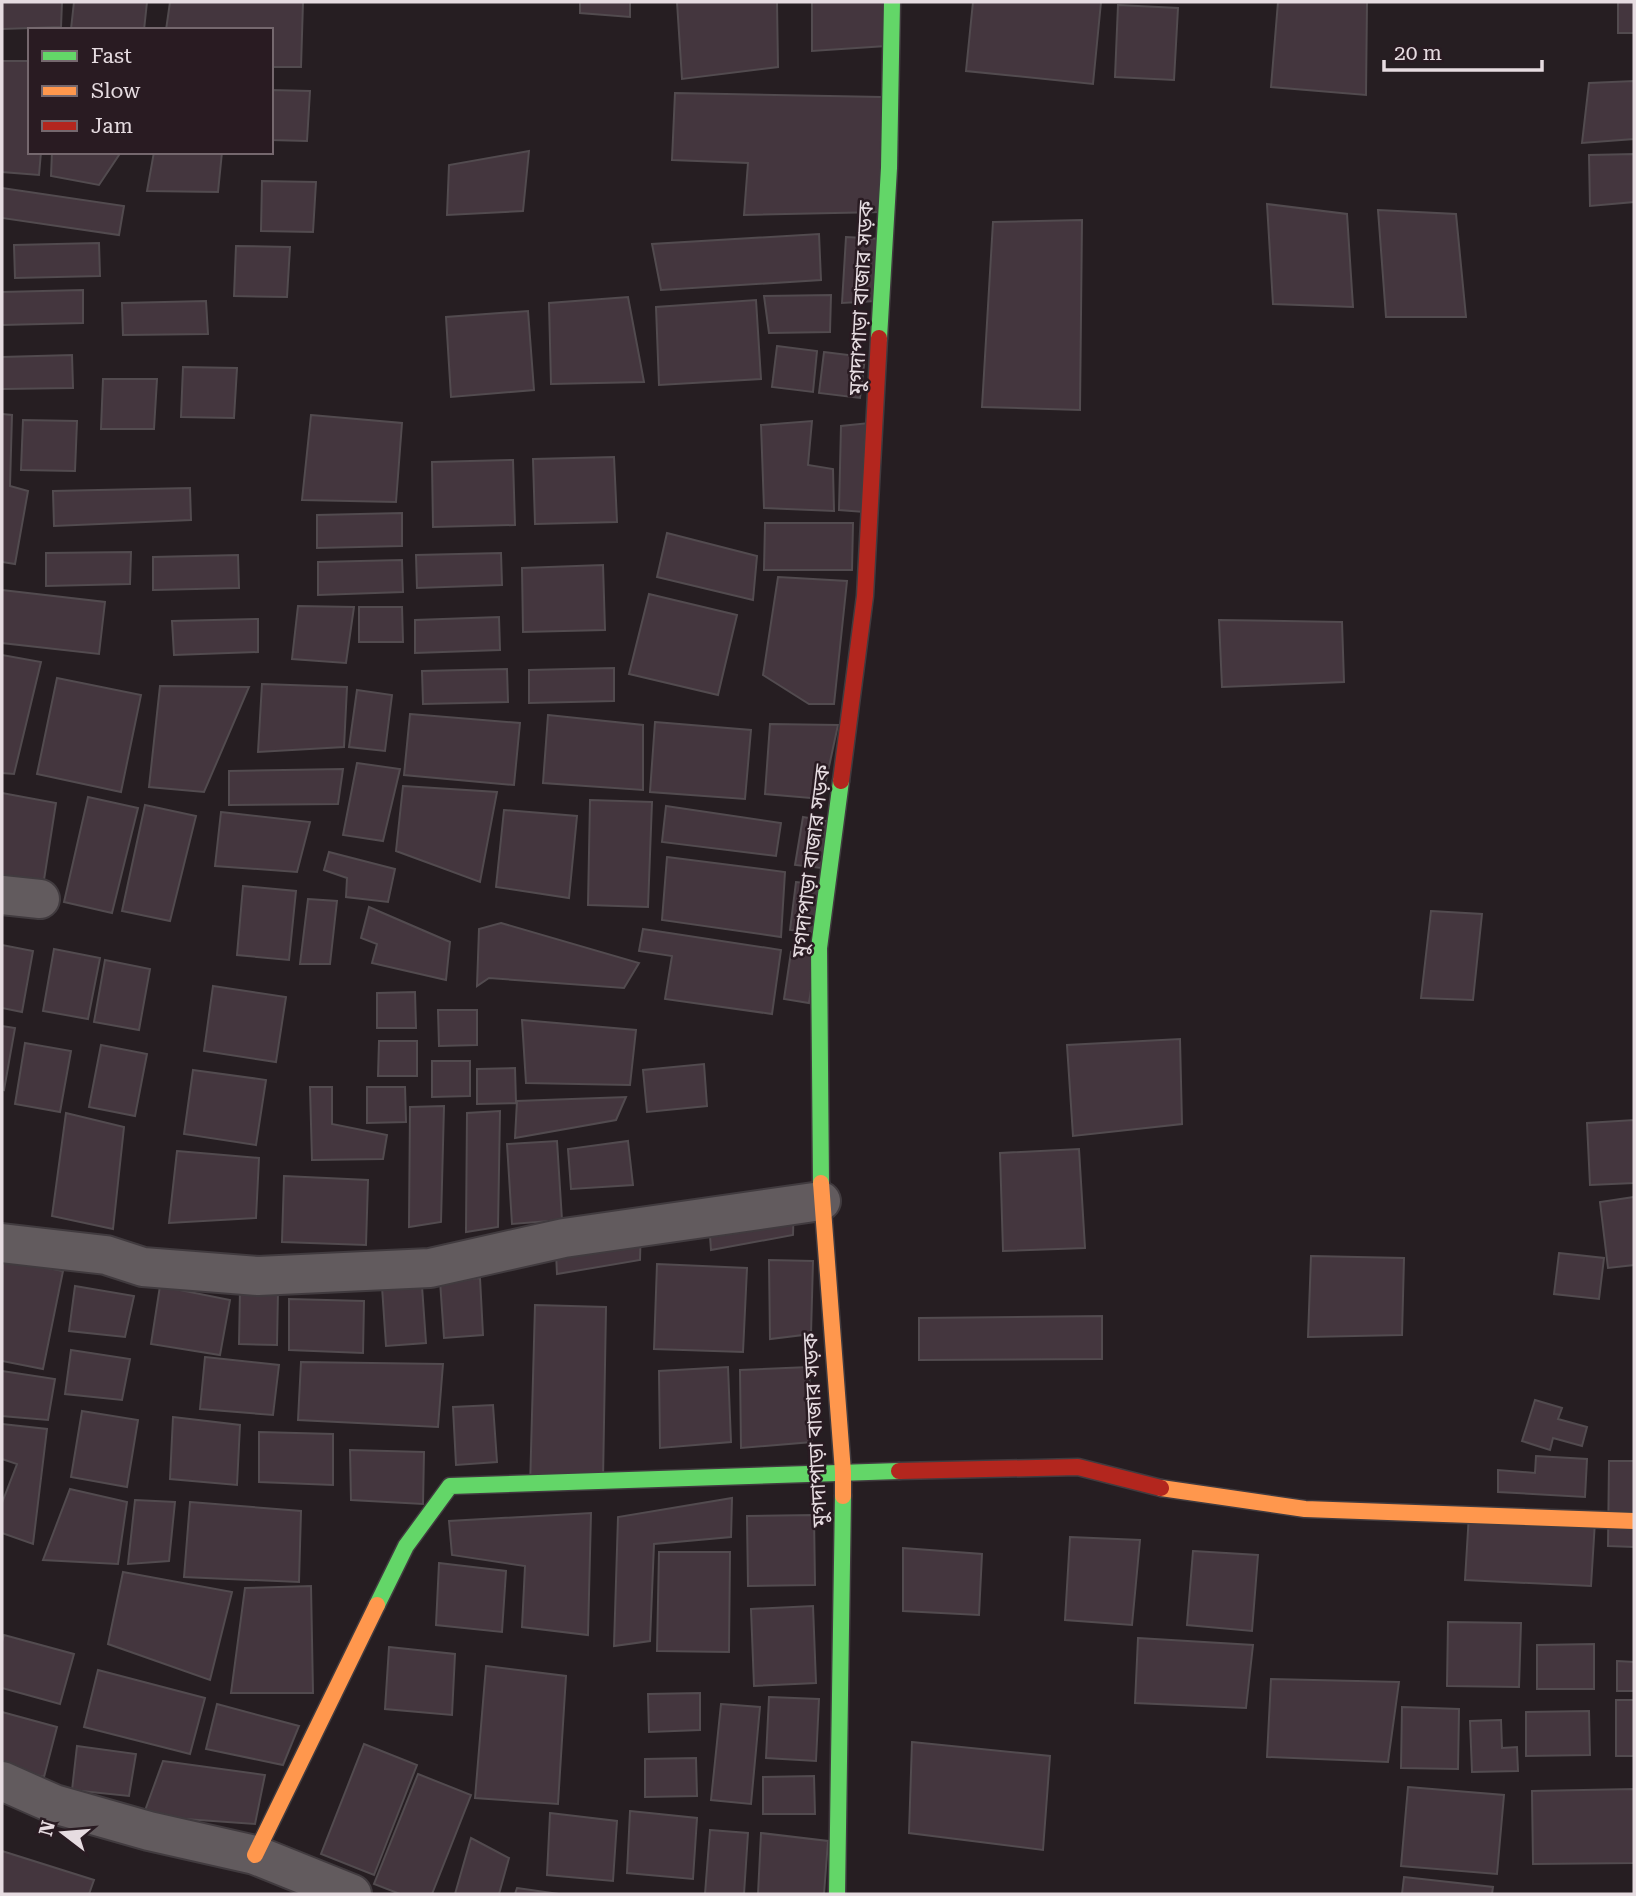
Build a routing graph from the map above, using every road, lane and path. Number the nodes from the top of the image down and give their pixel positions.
1 (892, 2) edge
2 (2, 895) edge
3 (40, 899) dead end
4 (821, 1201) junction
5 (2, 1243) edge
6 (842, 1472) junction
7 (1634, 1521) edge
8 (2, 1782) edge
9 (255, 1855) junction
10 (352, 1894) edge
11 (837, 1894) edge

1 - 4 street, মুগদাপাড়া বাজার সড়ক
2 - 3 street
4 - 5 street
4 - 6 street, মুগদাপাড়া বাজার সড়ক
6 - 7 street
6 - 9 street
6 - 11 street, মুগদাপাড়া বাজার সড়ক
8 - 9 street
9 - 10 street

